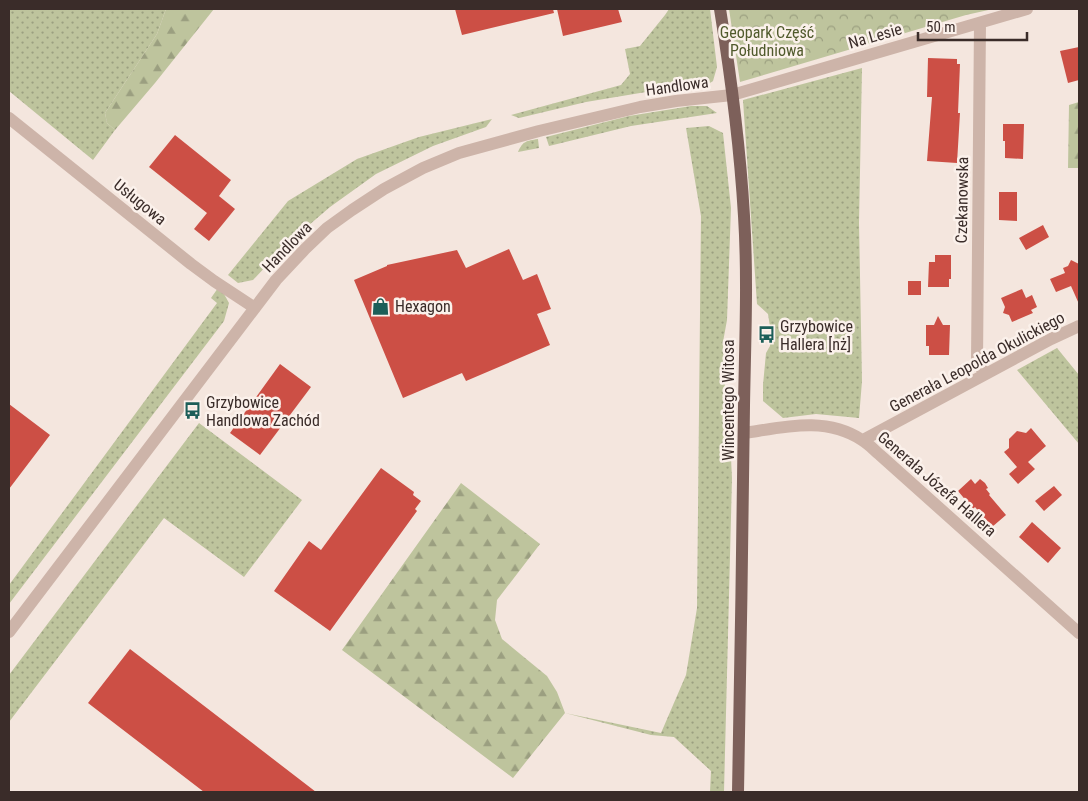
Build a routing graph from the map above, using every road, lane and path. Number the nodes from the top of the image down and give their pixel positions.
1 (720, 9) edge
2 (1027, 9) edge
3 (980, 23) junction
4 (732, 95) junction
5 (9, 118) edge
6 (255, 308) junction
7 (1079, 326) edge
8 (985, 374) junction
9 (745, 433) junction
10 (862, 440) junction
11 (9, 632) edge
12 (1079, 633) edge
13 (738, 792) edge

1 - 4 main road, Wincentego Witosa
2 - 3 street, Na Lesie
3 - 4 street, Na Lesie
3 - 8 street, Czekanowska
4 - 6 street, Handlowa
4 - 9 main road, Wincentego Witosa
5 - 6 street, Usługowa
6 - 11 street, Handlowa
7 - 8 street, Generała Leopolda Okulickiego
8 - 10 street, Generała Leopolda Okulickiego
9 - 10 street, Generała Józefa Hallera
9 - 13 main road, Wincentego Witosa
10 - 12 street, Generała Józefa Hallera

